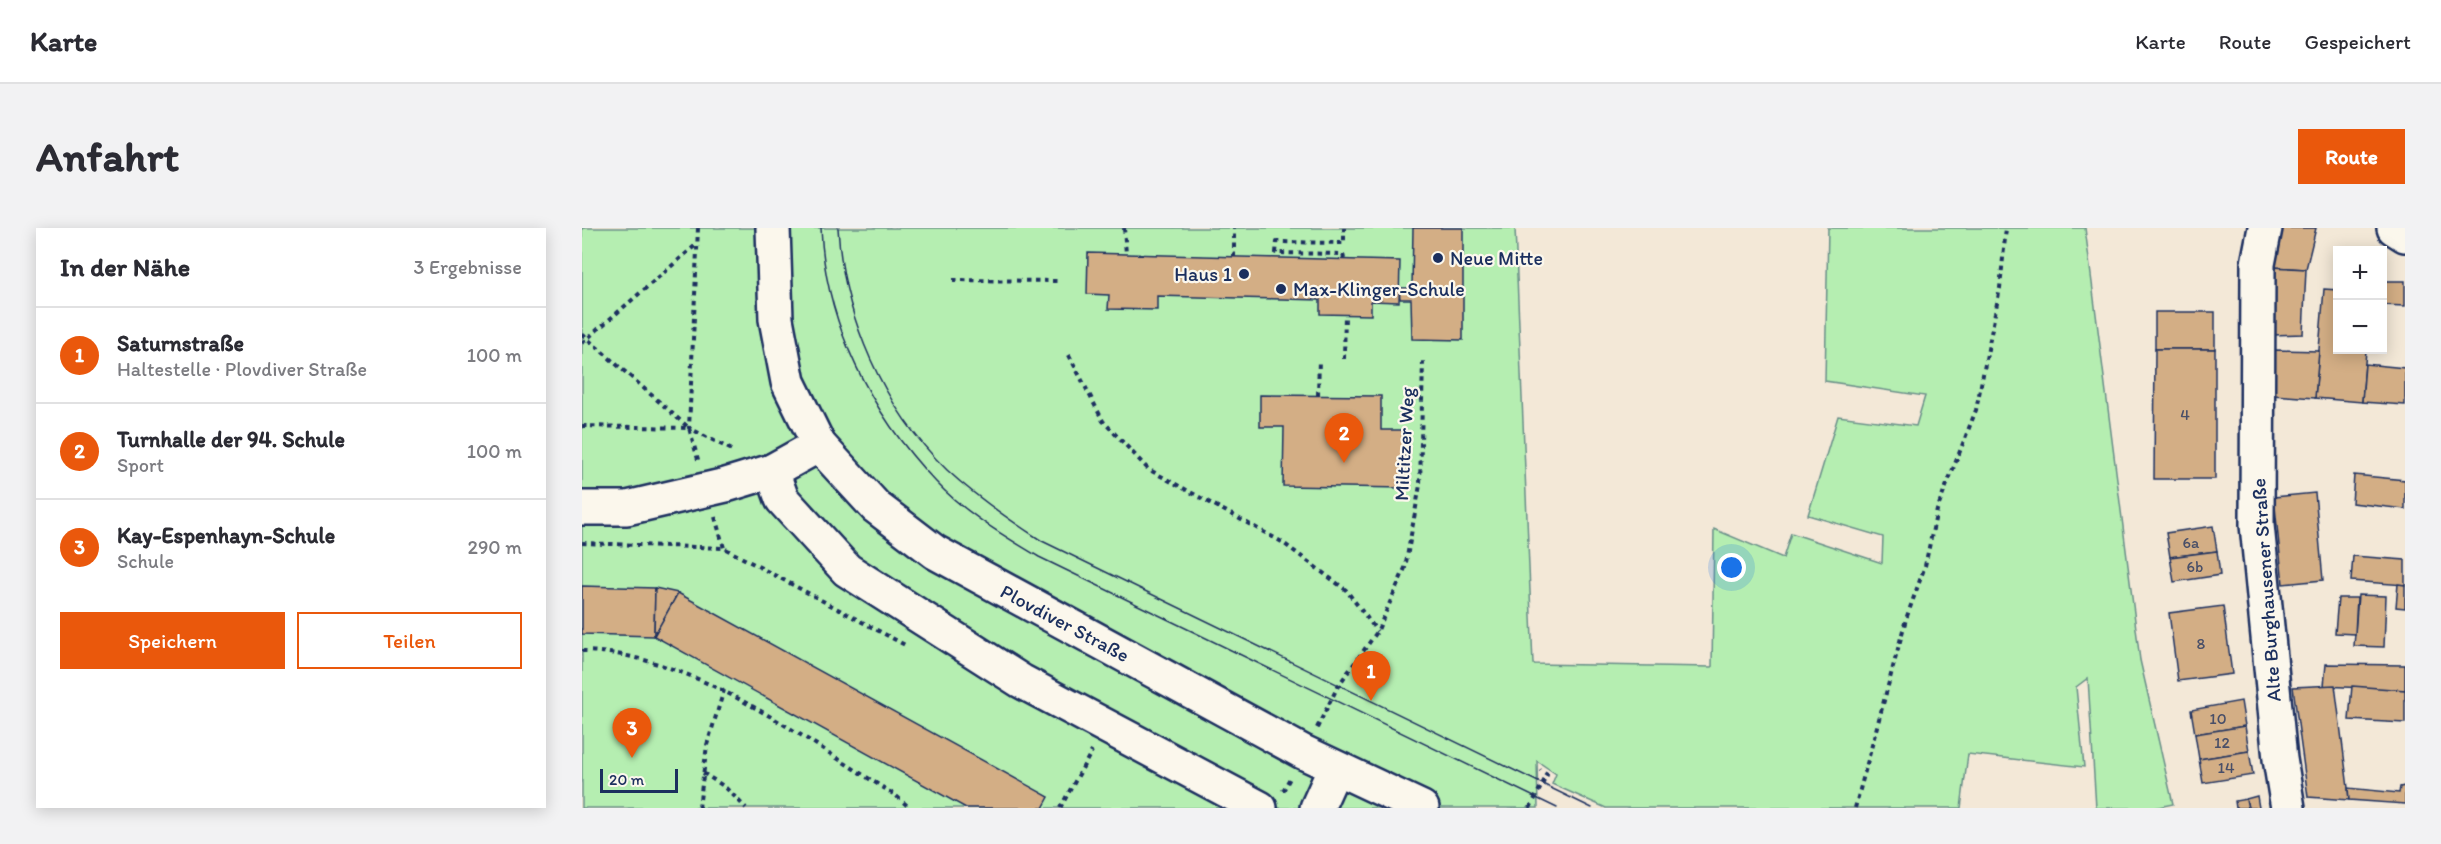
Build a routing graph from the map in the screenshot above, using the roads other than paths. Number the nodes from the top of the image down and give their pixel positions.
1 (773, 228) edge
2 (2265, 228) edge
3 (2394, 228) edge
4 (2405, 235) edge
5 (819, 445) junction
6 (772, 471) junction
7 (582, 508) edge
8 (1335, 768) junction
9 (1260, 808) edge
10 (1317, 808) edge
11 (1422, 808) edge
12 (2288, 808) edge

1 - 5 street, Plovdiver Straße
2 - 12 street, Alte Burghausener Straße
3 - 4 street
5 - 6 street
5 - 8 street, Plovdiver Straße
6 - 7 street
6 - 9 street
8 - 10 street
8 - 11 street, Plovdiver Straße

